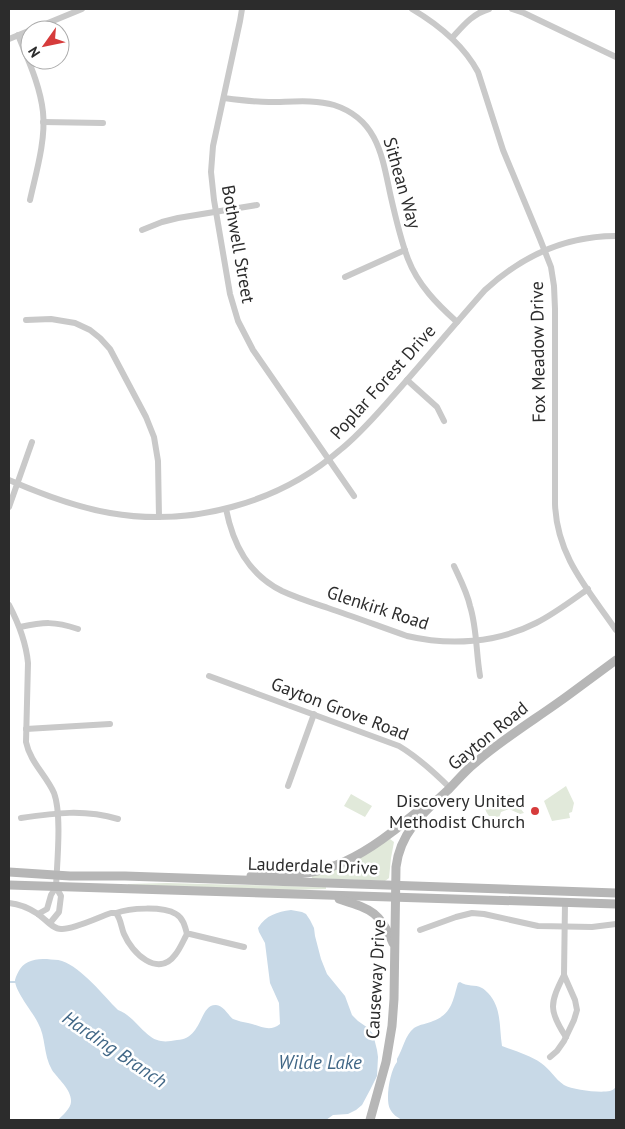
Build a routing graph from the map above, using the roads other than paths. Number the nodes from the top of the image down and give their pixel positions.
1 (82, 9) edge
2 (242, 9) edge
3 (412, 9) edge
4 (489, 9) edge
5 (512, 9) edge
6 (18, 35) junction
7 (452, 38) junction
8 (9, 39) edge
9 (616, 56) edge
10 (224, 98) junction
11 (43, 122) junction
12 (103, 123) dead end
13 (30, 200) dead end
14 (257, 205) dead end
15 (216, 212) junction
16 (142, 230) dead end
17 (616, 236) edge
18 (405, 250) junction
19 (545, 250) junction
20 (345, 277) dead end
21 (26, 320) dead end
22 (457, 322) junction
23 (407, 380) junction
24 (444, 420) dead end
25 (32, 442) dead end
26 (329, 460) junction
27 (9, 480) edge
28 (17, 484) junction
29 (354, 496) dead end
30 (9, 508) edge
31 (226, 509) junction
32 (159, 517) junction
33 (454, 566) dead end
34 (588, 589) junction
35 (9, 606) edge
36 (20, 627) junction
37 (78, 629) dead end
38 (616, 630) edge
39 (475, 640) junction
40 (616, 660) edge
41 (209, 676) dead end
42 (480, 676) dead end
43 (314, 714) junction
44 (110, 724) dead end
45 (26, 729) junction
46 (288, 786) dead end
47 (446, 791) junction
48 (57, 813) junction
49 (20, 818) dead end
50 (118, 818) dead end
51 (9, 872) edge
52 (56, 875) junction
53 (216, 879) junction
54 (9, 885) edge
55 (396, 885) junction
56 (56, 886) junction
57 (616, 893) edge
58 (327, 895) junction
59 (396, 898) junction
60 (9, 903) edge
61 (565, 903) junction
62 (616, 904) edge
63 (116, 913) junction
64 (38, 914) junction
65 (50, 923) junction
66 (616, 924) edge
67 (564, 927) junction
68 (420, 930) dead end
69 (187, 934) junction
70 (244, 947) dead end
71 (394, 947) junction
72 (564, 974) junction
73 (566, 1037) junction
74 (550, 1057) dead end
75 (370, 1120) edge

1 - 6 street
2 - 10 street, Bothwell Street
3 - 7 street, Fox Meadow Drive
4 - 7 street
5 - 9 street
6 - 8 street
6 - 11 street
7 - 19 street, Fox Meadow Drive
10 - 15 street, Bothwell Street
10 - 18 street, Sithean Way
11 - 12 street
11 - 13 street
14 - 15 street
15 - 16 street
15 - 26 street, Bothwell Street
17 - 19 street, Poplar Forest Drive
18 - 20 street
18 - 22 street, Sithean Way
19 - 22 street, Poplar Forest Drive
19 - 34 street, Fox Meadow Drive
21 - 32 street
22 - 23 street, Poplar Forest Drive
23 - 24 street
23 - 26 street, Poplar Forest Drive
25 - 28 street
26 - 29 street, Bothwell Street
26 - 31 street, Poplar Forest Drive
27 - 28 street, Poplar Forest Drive
28 - 30 street
28 - 32 street, Poplar Forest Drive
31 - 32 street, Poplar Forest Drive
31 - 39 street, Glenkirk Road
33 - 39 street
34 - 38 street, Fox Meadow Drive
34 - 39 street, Glenkirk Road
35 - 36 street
36 - 37 street
36 - 45 street
39 - 42 street
40 - 47 main road, Gayton Road
41 - 43 street, Gayton Grove Road
43 - 46 street
43 - 47 street, Gayton Grove Road
44 - 45 street
45 - 48 street
47 - 53 main road
47 - 55 main road, Gayton Road
48 - 49 street
48 - 50 street
48 - 52 street
51 - 52 main road, Lauderdale Drive
52 - 53 main road, Lauderdale Drive
52 - 56 street
53 - 55 main road, Lauderdale Drive
54 - 56 main road, Lauderdale Drive
55 - 57 main road, Lauderdale Drive
55 - 59 main road, Gayton Road
56 - 58 main road, Lauderdale Drive
56 - 64 street
56 - 65 street
58 - 59 main road, Lauderdale Drive
58 - 71 main road
59 - 61 main road, Lauderdale Drive
59 - 71 main road, Causeway Drive
60 - 64 street
61 - 62 main road, Lauderdale Drive
61 - 67 street
63 - 65 street
63 - 69 street
63 - 69 street
64 - 65 street
66 - 67 street
67 - 68 street
67 - 72 street
69 - 70 street
71 - 75 main road, Causeway Drive
72 - 73 street
72 - 73 street
73 - 74 street

